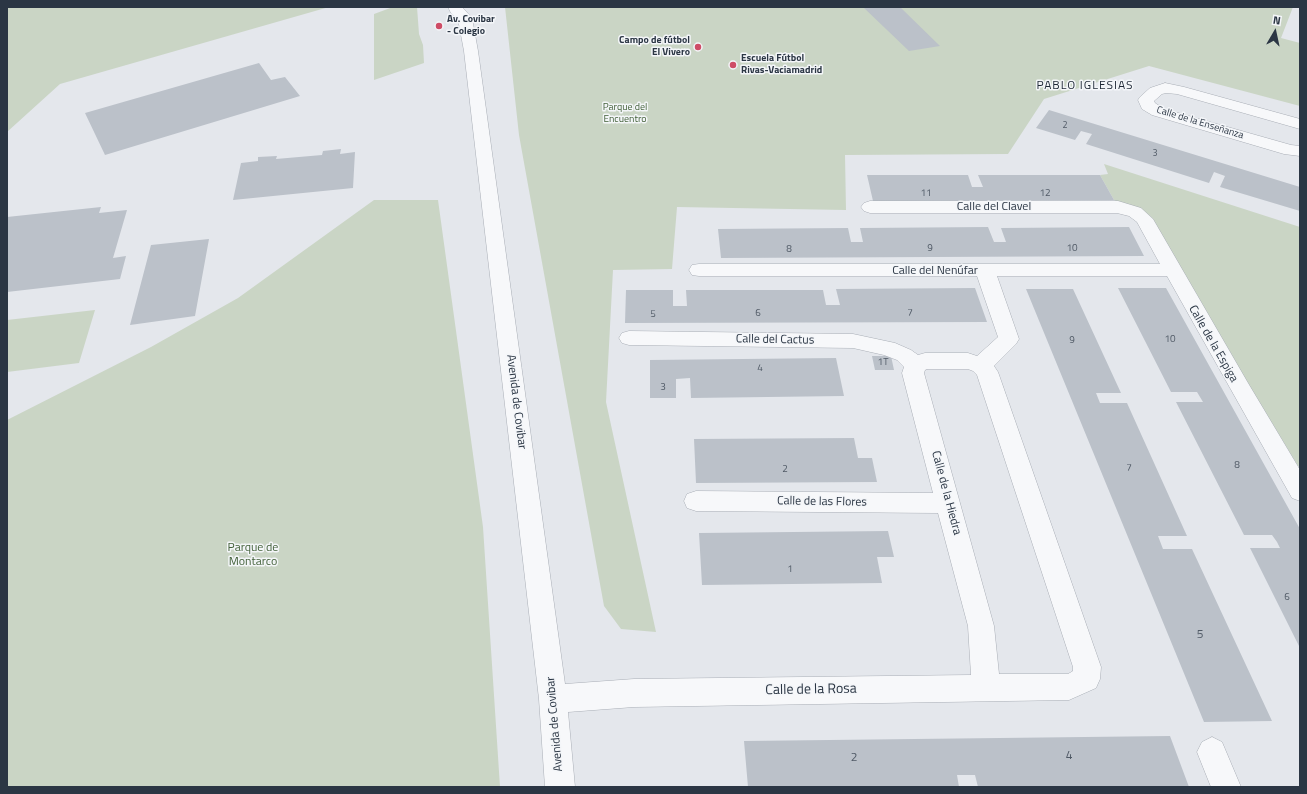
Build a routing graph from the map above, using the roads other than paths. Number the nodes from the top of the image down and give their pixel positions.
1 (467, 9) edge
2 (1300, 124) edge
3 (1300, 151) edge
4 (870, 207) dead end
5 (1118, 207) joint
6 (700, 270) dead end
7 (1171, 270) junction
8 (985, 271) junction
9 (630, 338) dead end
10 (915, 365) junction
11 (981, 365) junction
12 (1300, 491) edge
13 (696, 501) dead end
14 (948, 503) junction
15 (986, 688) junction
16 (553, 699) junction
17 (1212, 752) dead end
18 (560, 787) edge
19 (1226, 787) edge

1 - 16 street, Avenida de Covibar
2 - 3 street, Calle de la Enseñanza
4 - 5 street, Calle del Clavel
5 - 7 street, Calle de la Espiga
6 - 8 street, Calle del Nenúfar
7 - 8 street, Calle del Nenúfar
7 - 12 street, Calle de la Espiga
8 - 11 street
9 - 10 street, Calle del Cactus
10 - 11 street
10 - 14 street, Calle de la Hiedra
11 - 15 street, Calle de la Rosa
13 - 14 street, Calle de las Flores
14 - 15 street, Calle de la Hiedra
15 - 16 street, Calle de la Rosa
16 - 18 street, Avenida de Covibar
17 - 19 street

